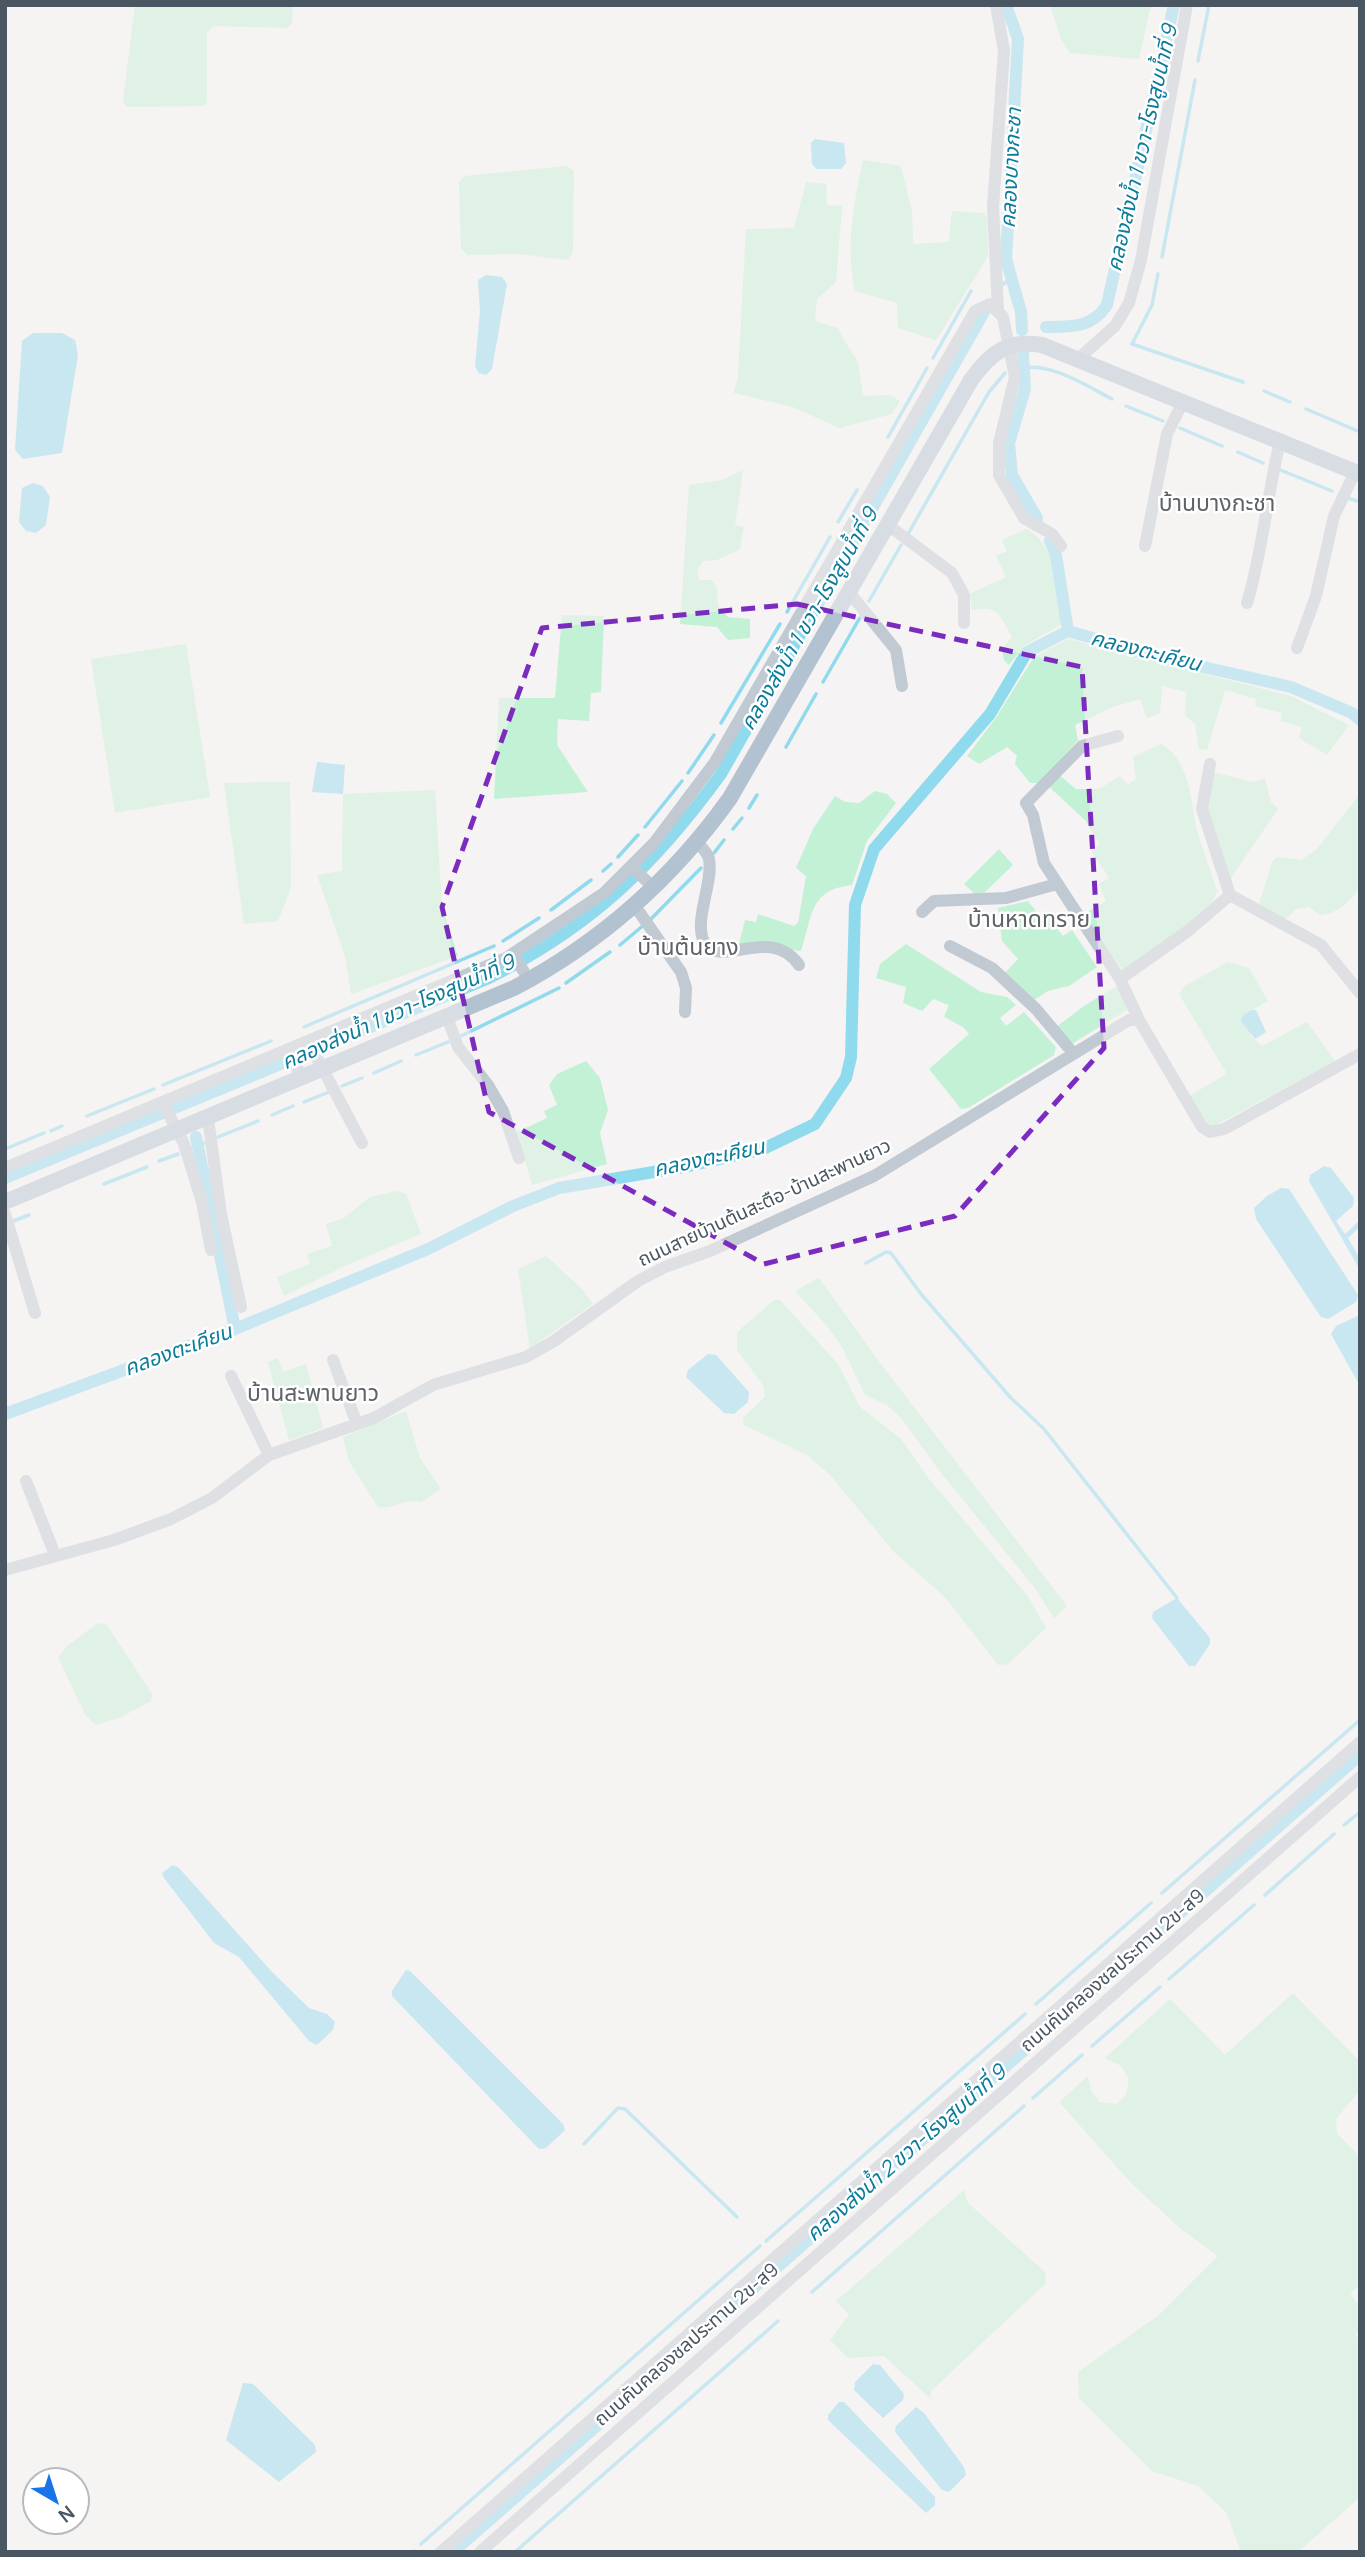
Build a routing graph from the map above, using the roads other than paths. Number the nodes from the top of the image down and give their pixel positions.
1 (996, 5) edge
2 (1187, 5) edge
3 (998, 309) junction
4 (1009, 344) junction
5 (1077, 359) junction
6 (1182, 402) junction
7 (1280, 441) junction
8 (1357, 473) edge
9 (888, 525) junction
10 (1061, 546) dead end
11 (1144, 546) dead end
12 (849, 592) junction
13 (1247, 603) dead end
14 (964, 623) dead end
15 (1297, 648) dead end
16 (902, 686) dead end
17 (1118, 736) dead end
18 (1210, 764) dead end
19 (697, 842) junction
20 (634, 869) junction
21 (650, 884) junction
22 (1057, 884) junction
23 (1230, 895) junction
24 (635, 906) junction
25 (922, 912) dead end
26 (950, 946) dead end
27 (514, 956) junction
28 (799, 965) dead end
29 (527, 976) junction
30 (1120, 979) junction
31 (1360, 993) edge
32 (685, 1012) dead end
33 (447, 1017) junction
34 (1139, 1020) junction
35 (1073, 1053) junction
36 (1360, 1054) edge
37 (316, 1055) junction
38 (295, 1063) junction
39 (164, 1106) junction
40 (208, 1118) junction
41 (174, 1126) junction
42 (362, 1143) dead end
43 (519, 1158) dead end
44 (5, 1168) edge
45 (5, 1202) edge
46 (5, 1214) edge
47 (211, 1250) dead end
48 (241, 1307) dead end
49 (35, 1313) dead end
50 (333, 1360) dead end
51 (231, 1376) dead end
52 (357, 1424) junction
53 (270, 1455) junction
54 (26, 1481) dead end
55 (55, 1555) junction
56 (5, 1570) edge
57 (1360, 1742) edge
58 (1360, 1777) edge
59 (784, 2266) junction
60 (441, 2552) edge
61 (480, 2552) edge

1 - 3 street
2 - 5 street
3 - 4 street
3 - 20 street
4 - 5 main road
4 - 9 main road
4 - 10 street
5 - 6 main road
6 - 7 main road
6 - 11 street
7 - 8 main road
7 - 13 street
8 - 15 street
9 - 12 main road
9 - 14 street
12 - 16 street
12 - 19 main road
17 - 22 street
18 - 23 street
19 - 21 main road
19 - 28 street
20 - 21 street
20 - 27 street
21 - 24 main road
22 - 25 street
22 - 30 street
23 - 30 street
23 - 31 street
24 - 29 main road
24 - 32 street
26 - 35 street
27 - 29 street
27 - 37 street
29 - 33 main road
30 - 34 street
33 - 37 main road
33 - 43 street
34 - 35 street, ถนนสายบ้านต้นสะตือ-บ้านสะพานยาว
34 - 36 street
35 - 52 street, ถนนสายบ้านต้นสะตือ-บ้านสะพานยาว
37 - 38 main road
37 - 38 street
37 - 42 street
38 - 39 street
38 - 40 main road
39 - 41 street
39 - 44 street
40 - 41 main road
40 - 48 street
41 - 45 main road
41 - 47 street
46 - 49 street
50 - 52 street
51 - 53 street
52 - 53 street, ถนนสายบ้านต้นสะตือ-บ้านสะพานยาว
53 - 55 street, ถนนสายบ้านต้นสะตือ-บ้านสะพานยาว
54 - 55 street
55 - 56 street, ถนนสายบ้านต้นสะตือ-บ้านสะพานยาว
57 - 59 street
58 - 59 street, ถนนคันคลองชลประทาน 2ข-ส9
59 - 60 street
59 - 61 street, ถนนคันคลองชลประทาน 2ข-ส9

